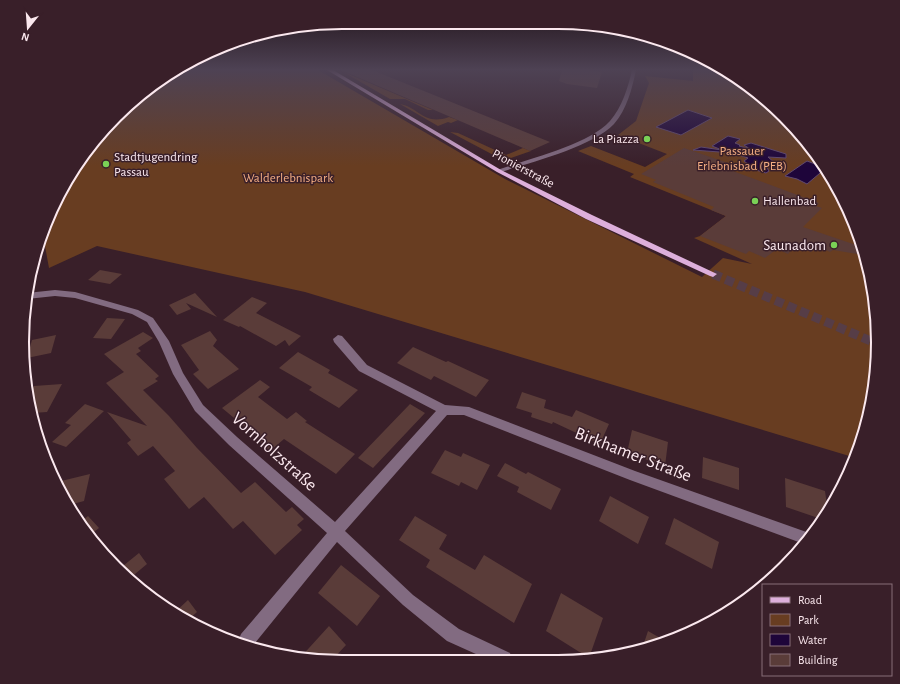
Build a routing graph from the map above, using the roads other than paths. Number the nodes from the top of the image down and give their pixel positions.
1 (383, 102) edge
2 (625, 102) edge
3 (499, 171) junction
4 (713, 274) tunnel mouth
5 (33, 294) edge
6 (338, 339) dead end
7 (444, 410) junction
8 (336, 532) junction
9 (803, 537) edge
10 (247, 640) edge
11 (496, 655) edge

1 - 3 main road, Pionierstraße
2 - 3 street
3 - 4 main road, Pionierstraße
5 - 8 street, Vornholzstraße
6 - 7 street, Birkhamer Straße
7 - 8 street
7 - 9 street, Birkhamer Straße
8 - 10 street
8 - 11 street, Vornholzstraße

